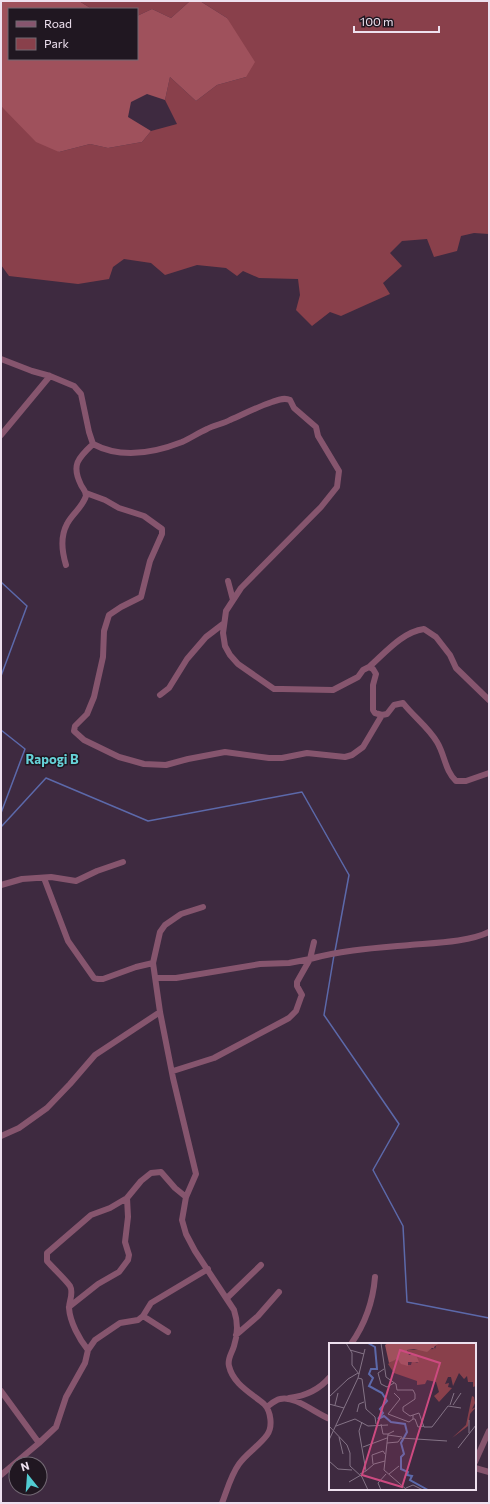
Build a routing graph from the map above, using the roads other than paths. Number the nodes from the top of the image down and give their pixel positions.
1 (1, 359) edge
2 (50, 376) junction
3 (1, 435) edge
4 (93, 444) junction
5 (86, 493) junction
6 (66, 565) dead end
7 (228, 581) dead end
8 (233, 600) junction
9 (223, 624) junction
10 (369, 667) junction
11 (160, 695) dead end
12 (489, 700) edge
13 (382, 715) junction
14 (489, 773) edge
15 (123, 862) dead end
16 (44, 878) junction
17 (1, 885) edge
18 (203, 907) dead end
19 (489, 932) edge
20 (314, 942) dead end
21 (310, 959) junction
22 (153, 963) junction
23 (156, 978) junction
24 (160, 1012) junction
25 (173, 1071) junction
26 (1, 1136) edge
27 (186, 1197) junction
28 (127, 1198) junction
29 (261, 1265) dead end
30 (208, 1268) junction
31 (375, 1277) dead end
32 (279, 1292) dead end
33 (227, 1298) junction
34 (69, 1308) junction
35 (143, 1316) junction
36 (168, 1332) dead end
37 (236, 1335) junction
38 (352, 1343) edge
39 (88, 1350) junction
40 (329, 1378) edge
41 (1, 1391) edge
42 (288, 1398) junction
43 (267, 1407) junction
44 (329, 1418) edge
45 (489, 1431) edge
46 (39, 1443) junction
47 (476, 1460) edge
48 (476, 1468) edge
49 (489, 1472) edge
50 (1, 1475) edge
51 (222, 1503) edge

1 - 2 street
2 - 3 street
2 - 4 street
4 - 5 street
4 - 8 street
5 - 6 street
5 - 13 street
7 - 8 street
8 - 9 street
9 - 10 street
9 - 11 street
10 - 12 street
10 - 13 street
13 - 14 street
15 - 16 street
16 - 17 street
16 - 22 street
18 - 22 street
19 - 21 street
20 - 21 street
21 - 23 street
21 - 25 street
22 - 23 street
23 - 24 street
24 - 25 street
24 - 26 street
25 - 27 street
27 - 28 street
27 - 30 street
28 - 34 street
28 - 34 street
29 - 33 street
30 - 33 street
30 - 35 street
31 - 38 street
32 - 37 street
33 - 37 street
34 - 39 street
35 - 36 street
35 - 39 street
37 - 43 street
39 - 46 street
40 - 42 street
41 - 46 street
42 - 43 street
42 - 44 street
43 - 51 street
45 - 47 street
46 - 50 street
48 - 49 street

